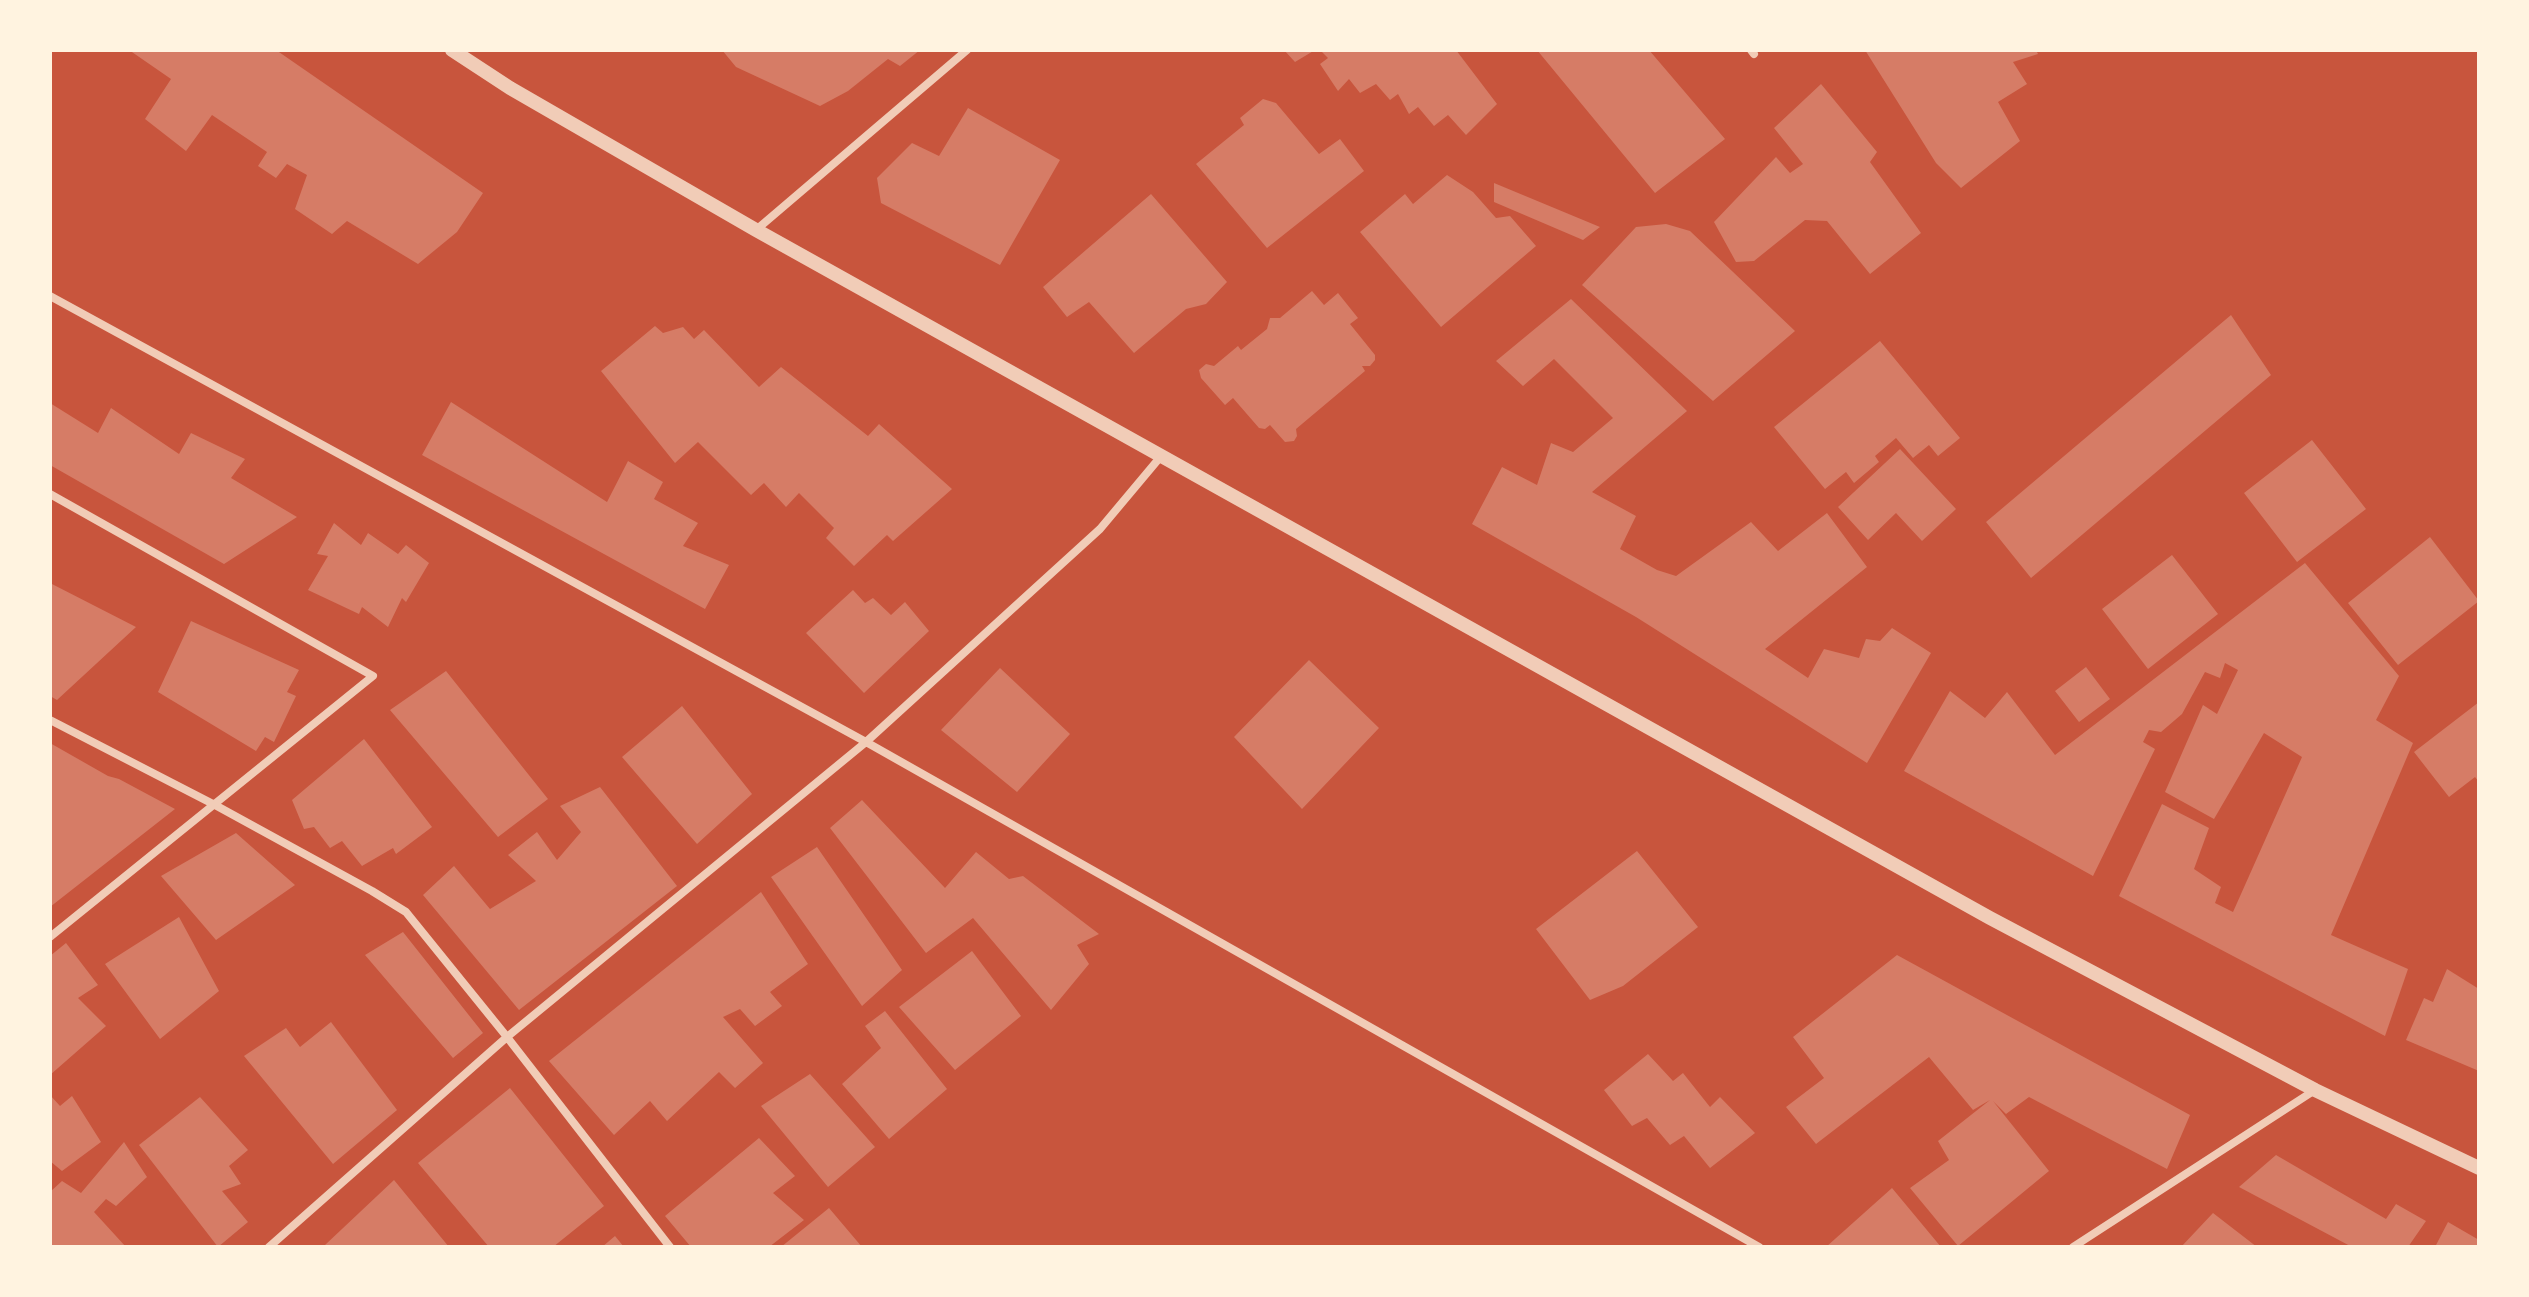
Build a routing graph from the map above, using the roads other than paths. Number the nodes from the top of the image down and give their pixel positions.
1 (452, 50) edge
2 (967, 50) edge
3 (756, 230) junction
4 (50, 296) edge
5 (1162, 455) junction
6 (50, 494) edge
7 (50, 720) edge
8 (866, 742) junction
9 (215, 805) junction
10 (50, 937) edge
11 (507, 1037) junction
12 (2315, 1090) junction
13 (2479, 1168) edge
14 (269, 1247) edge
15 (670, 1247) edge
16 (1759, 1247) edge
17 (2073, 1247) edge

1 - 3 street
2 - 3 street
3 - 5 street
4 - 8 street
5 - 8 street
5 - 12 street
6 - 9 street
7 - 9 street
8 - 11 street
8 - 16 street
9 - 10 street
9 - 11 street
11 - 14 street
11 - 15 street
12 - 13 street
12 - 17 street

